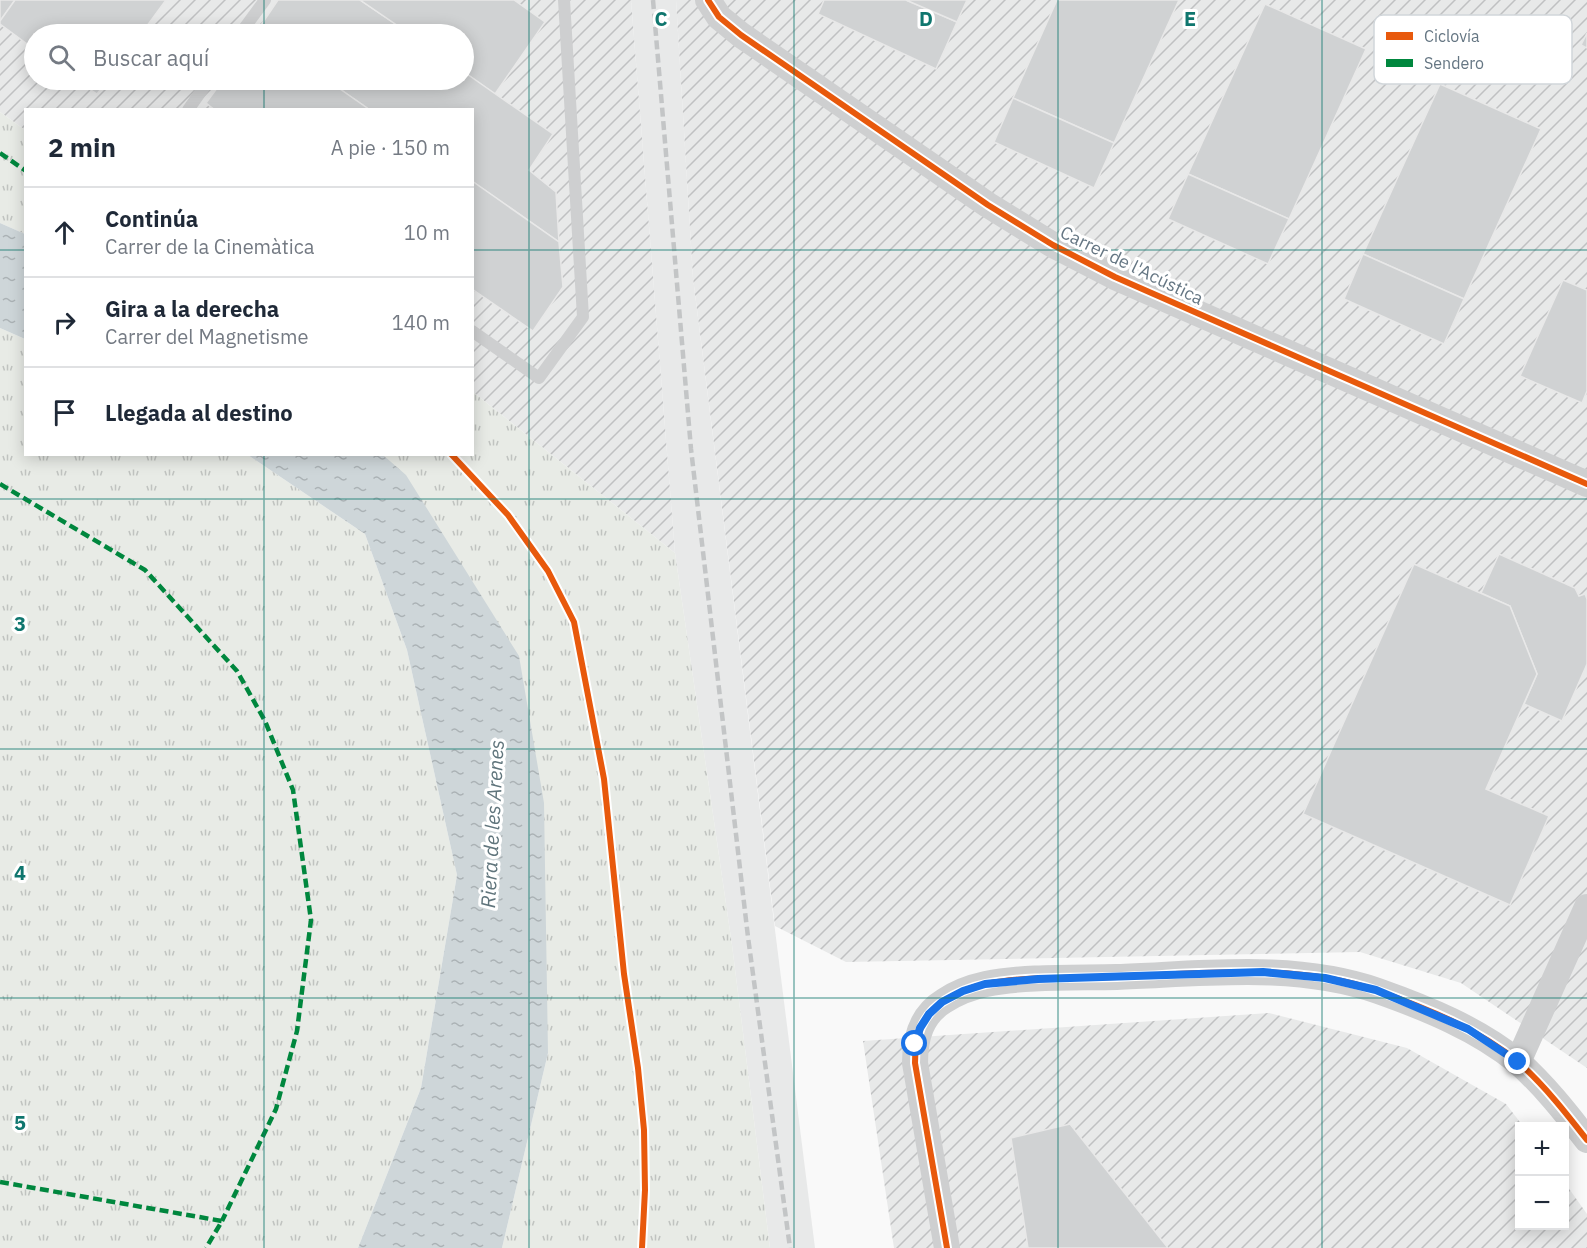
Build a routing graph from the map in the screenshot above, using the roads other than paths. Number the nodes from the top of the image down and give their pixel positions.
1 (264, 0) edge
2 (564, 0) edge
3 (708, 0) edge
4 (247, 24) edge
5 (202, 90) edge
6 (189, 108) edge
7 (474, 332) edge
8 (1587, 484) edge
9 (1587, 907) edge
10 (1518, 1062) junction
11 (1587, 1140) edge
12 (947, 1248) edge

1 - 4 lane
2 - 7 lane
3 - 8 street, Carrer de l'Acústica
5 - 6 lane
9 - 10 street
10 - 11 street
10 - 12 street

